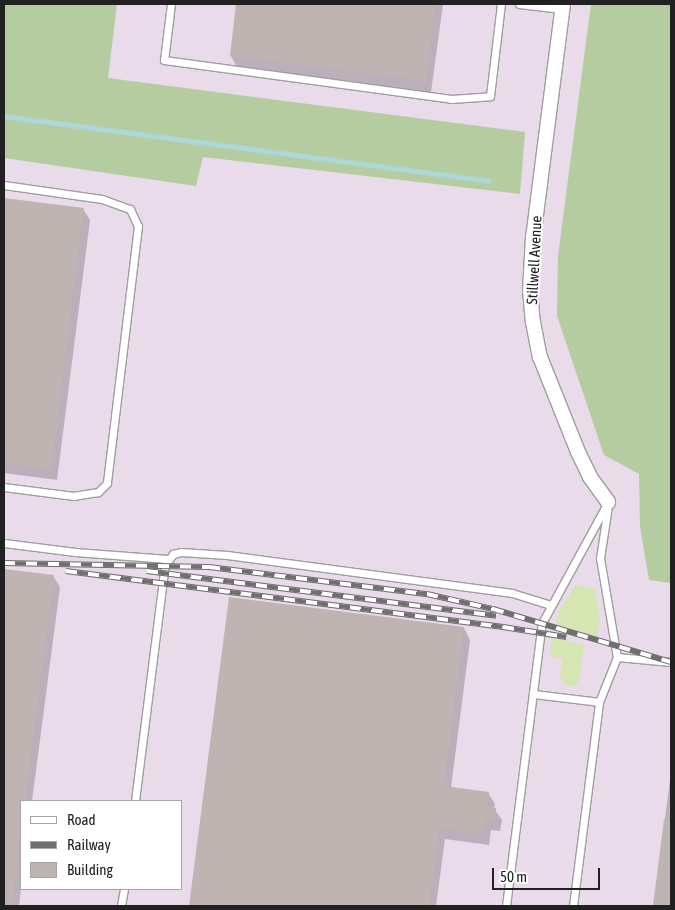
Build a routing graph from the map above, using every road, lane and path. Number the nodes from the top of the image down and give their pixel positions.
1 (171, 4) edge
2 (501, 4) edge
3 (519, 4) edge
4 (563, 7) edge
5 (4, 185) edge
6 (4, 487) edge
7 (608, 502) junction
8 (4, 543) edge
9 (168, 559) junction
10 (552, 605) junction
11 (617, 657) junction
12 (671, 662) edge
13 (533, 694) junction
14 (599, 702) junction
15 (135, 800) edge
16 (124, 890) edge
17 (121, 906) edge
18 (506, 906) edge
19 (573, 906) edge

1 - 2 lane
3 - 4 lane
4 - 7 street, Stillwell Avenue
5 - 6 lane
7 - 10 lane
7 - 11 lane
8 - 9 lane
9 - 10 lane
9 - 15 lane
10 - 13 lane
11 - 12 lane
11 - 14 lane
13 - 14 lane
13 - 18 lane
14 - 19 lane
16 - 17 lane

